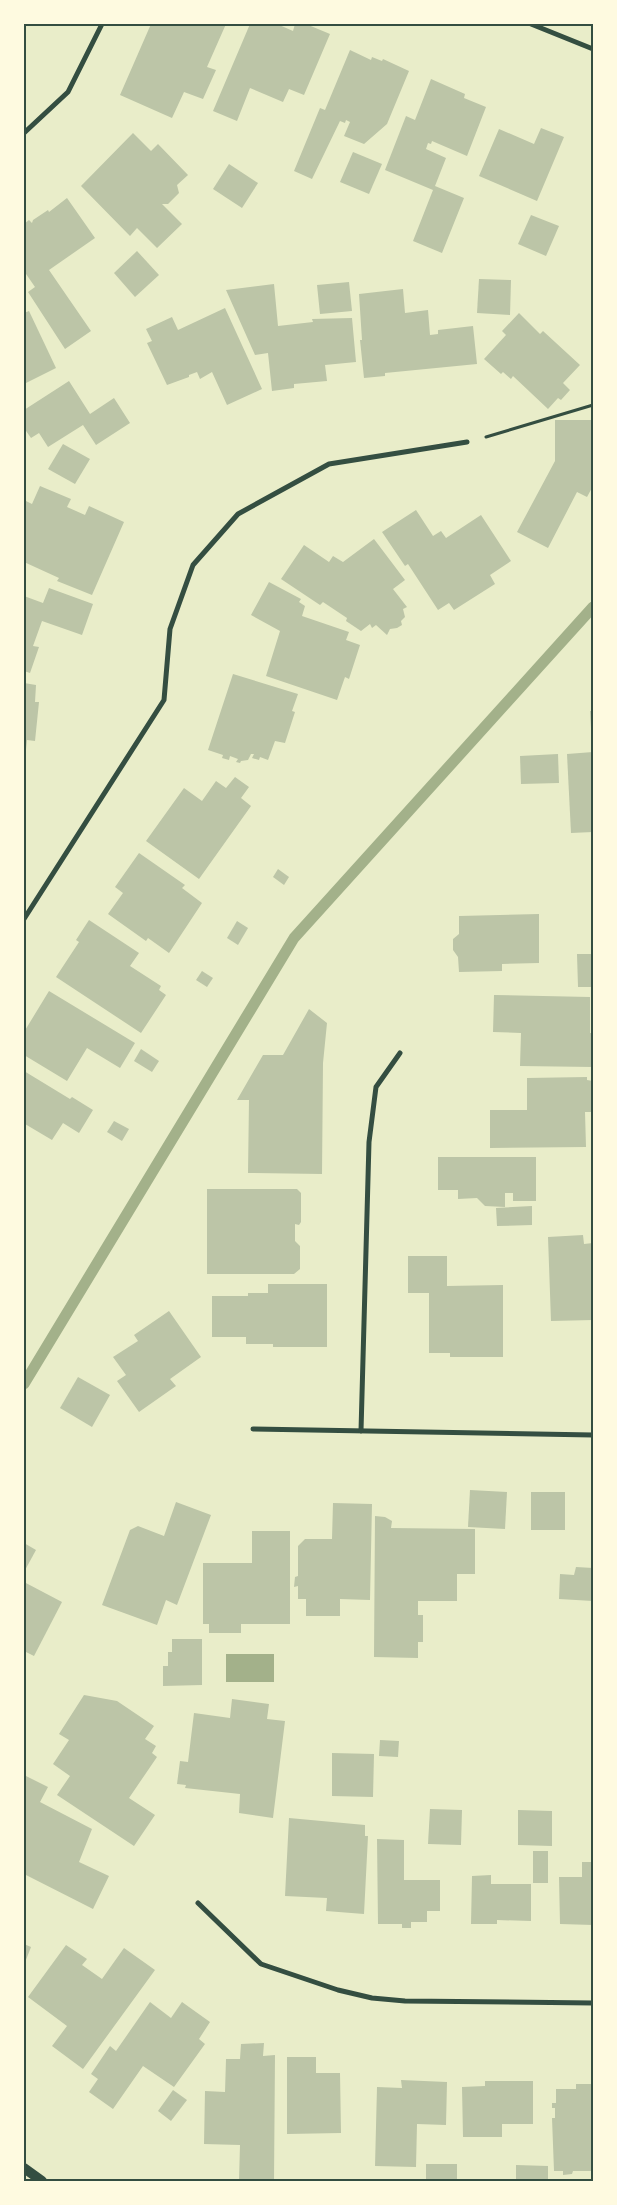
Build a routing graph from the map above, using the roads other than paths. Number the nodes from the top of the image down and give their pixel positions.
1 (102, 24) edge
2 (531, 24) edge
3 (593, 49) edge
4 (24, 133) edge
5 (467, 442) road end
6 (24, 919) edge
7 (400, 1053) dead end
8 (253, 1429) dead end
9 (361, 1431) junction
10 (593, 1436) edge
11 (198, 1903) dead end
12 (593, 2003) edge
13 (24, 2168) edge
14 (42, 2181) edge

1 - 4 street
2 - 3 street
5 - 6 street
7 - 9 street
8 - 9 street
9 - 10 street
11 - 12 street
13 - 14 main road

